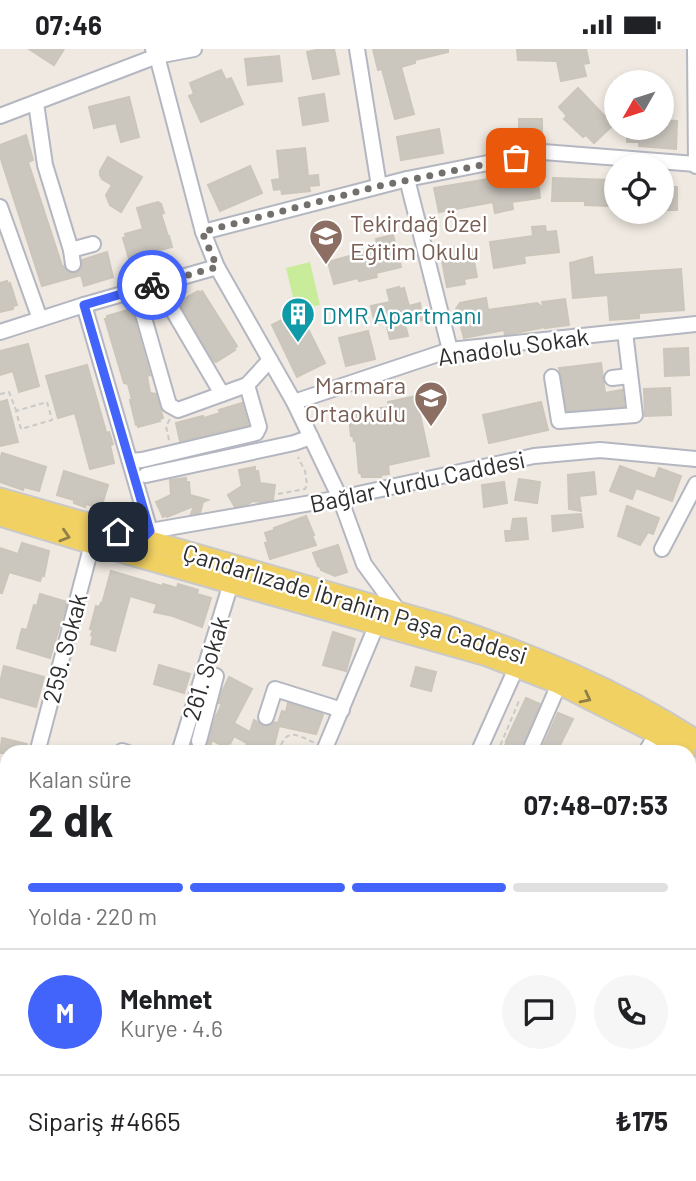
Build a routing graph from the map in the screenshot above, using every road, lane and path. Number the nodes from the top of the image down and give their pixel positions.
1 (194, 49) edge
2 (357, 49) edge
3 (695, 49) edge
4 (159, 51) edge
5 (36, 103) junction
6 (0, 116) edge
7 (696, 164) edge
8 (407, 179) junction
9 (379, 186) junction
10 (0, 207) edge
11 (202, 232) junction
12 (93, 244) dead end
13 (217, 267) junction
14 (136, 290) junction
15 (84, 305) junction
16 (142, 311) junction
17 (40, 319) junction
18 (696, 324) edge
19 (0, 332) edge
20 (625, 332) junction
21 (450, 350) junction
22 (270, 360) junction
23 (630, 376) junction
24 (552, 377) dead end
25 (612, 378) dead end
26 (247, 385) junction
27 (0, 394) edge
28 (222, 394) junction
29 (294, 401) junction
30 (176, 409) junction
31 (16, 411) junction
32 (311, 437) junction
33 (291, 443) junction
34 (172, 453) junction
35 (696, 459) edge
36 (130, 461) junction
37 (146, 475) dead end
38 (696, 484) edge
39 (278, 494) dead end
40 (0, 498) edge
41 (340, 498) junction
42 (0, 516) edge
43 (146, 535) junction
44 (92, 544) junction
45 (662, 549) dead end
46 (231, 583) junction
47 (400, 613) junction
48 (377, 624) junction
49 (517, 666) junction
50 (216, 675) dead end
51 (559, 684) junction
52 (202, 701) junction
53 (522, 701) dead end
54 (342, 710) junction
55 (266, 717) dead end
56 (657, 734) junction
57 (696, 740) edge
58 (199, 741) dead end
59 (39, 745) edge
60 (183, 745) edge
61 (281, 745) edge
62 (315, 745) edge
63 (326, 745) edge
64 (482, 745) edge
65 (500, 745) edge
66 (532, 745) edge
67 (650, 745) edge
68 (673, 745) edge

1 - 4 street
2 - 9 street
3 - 7 street
4 - 5 street
4 - 11 street
5 - 6 street
5 - 12 street
7 - 8 street
8 - 9 street
8 - 21 street
9 - 11 street
10 - 17 street
11 - 13 street
13 - 14 street
13 - 22 street
14 - 15 street
14 - 16 street
15 - 17 street
15 - 36 street
16 - 28 street
16 - 30 street
17 - 19 street
18 - 20 street, Anadolu Sokak
20 - 21 street, Anadolu Sokak
20 - 23 street
21 - 29 street, Anadolu Sokak
22 - 26 street
22 - 29 street
23 - 24 street
23 - 25 street
26 - 28 street
26 - 34 street
27 - 31 path
28 - 30 street
29 - 32 street
30 - 34 path
31 - 31 path
32 - 33 street
32 - 41 street
33 - 37 street
33 - 39 path
34 - 36 street
35 - 41 street, Bağlar Yurdu Caddesi
36 - 43 street
38 - 45 street
40 - 43 main road, Çandarlızade İbrahim Paşa Caddesi
41 - 43 street, Bağlar Yurdu Caddesi
41 - 47 street
42 -> 44 main road, Çandarlızade İbrahim Paşa Caddesi
43 - 47 main road, Çandarlızade İbrahim Paşa Caddesi
44 - 46 main road, Çandarlızade İbrahim Paşa Caddesi
44 - 59 street, 259. Sokak
46 - 48 main road, Çandarlızade İbrahim Paşa Caddesi
46 - 52 street, 261. Sokak
47 - 57 main road, Çandarlızade İbrahim Paşa Caddesi
48 - 49 main road, Çandarlızade İbrahim Paşa Caddesi
48 - 54 street
49 - 51 main road, Çandarlızade İbrahim Paşa Caddesi
49 - 64 street
50 - 52 street
51 -> 56 main road, Çandarlızade İbrahim Paşa Caddesi
51 - 66 street
52 - 58 street
52 - 60 street, 261. Sokak
53 - 65 path
54 - 55 street
54 - 63 street
56 - 67 street
56 - 68 main road, Çandarlızade İbrahim Paşa Caddesi
61 - 62 path

